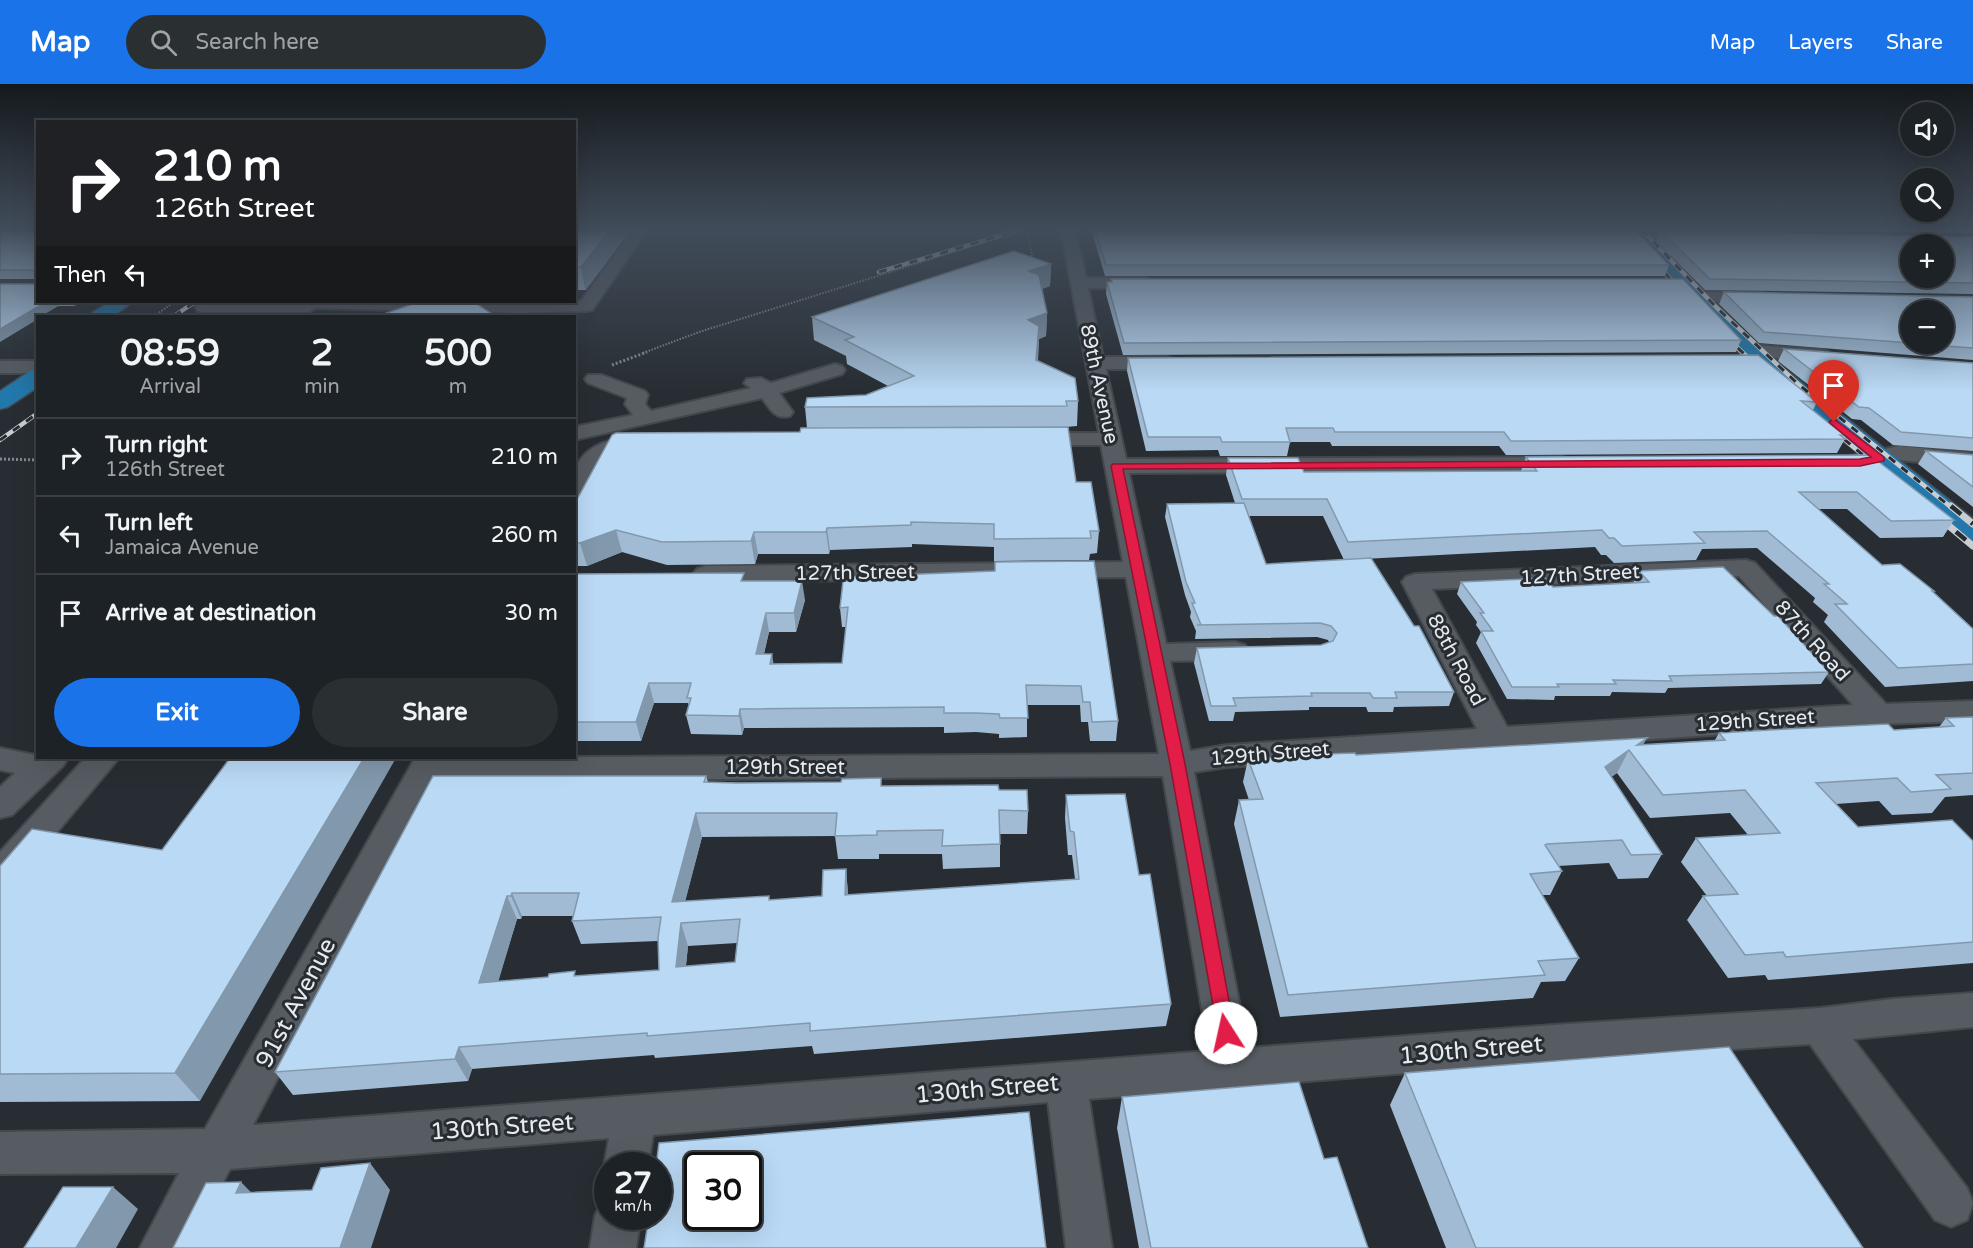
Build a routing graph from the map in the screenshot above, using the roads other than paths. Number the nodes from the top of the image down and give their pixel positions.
1 (602, 284) edge
2 (1078, 284) edge
3 (1679, 284) edge
4 (1682, 288) junction
5 (576, 295) edge
6 (594, 296) junction
7 (1776, 298) edge
8 (428, 304) edge
9 (204, 307) dead end
10 (308, 307) edge
11 (136, 310) edge
12 (550, 312) edge
13 (106, 315) edge
14 (1748, 357) junction
15 (1843, 358) edge
16 (1188, 362) edge
17 (1095, 363) junction
18 (0, 367) edge
19 (34, 367) edge
20 (809, 369) dead end
21 (835, 370) dead end
22 (599, 373) road end
23 (0, 382) edge
24 (764, 387) junction
25 (0, 402) edge
26 (783, 412) dead end
27 (644, 415) junction
28 (576, 433) edge
29 (1012, 439) edge
30 (1110, 439) junction
31 (661, 441) edge
32 (1880, 459) junction
33 (1973, 460) edge
34 (1836, 463) edge
35 (1584, 464) edge
36 (1117, 466) junction
37 (576, 489) edge
38 (1973, 533) edge
39 (1746, 568) joint
40 (1136, 569) junction
41 (681, 574) edge
42 (1415, 582) joint
43 (1257, 650) edge
44 (1153, 653) junction
45 (1973, 711) edge
46 (1878, 714) junction
47 (1497, 738) junction
48 (0, 759) edge
49 (102, 759) edge
50 (46, 763) edge
51 (426, 764) edge
52 (1177, 764) junction
53 (0, 806) edge
54 (0, 876) edge
55 (1973, 1010) edge
56 (1820, 1026) junction
57 (1232, 1069) junction
58 (1066, 1082) junction
59 (634, 1117) junction
60 (218, 1148) junction
61 (628, 1152) edge
62 (0, 1153) edge
63 (1951, 1204) dead end
64 (616, 1230) edge
65 (163, 1248) edge
66 (613, 1248) edge
67 (1089, 1248) edge

1 - 6 street
2 - 17 street, 89th Avenue
3 - 4 main road
4 - 7 street
4 - 14 main road
5 - 6 street
6 - 12 street
8 - 10 street
8 - 12 street
9 - 10 street
11 - 13 main road
14 - 15 street
14 - 32 main road
16 - 17 street
17 - 30 street, 89th Avenue
18 - 19 street
19 - 23 main road
19 - 25 main road
20 - 24 street
21 - 24 street
22 - 27 street
24 - 26 street
24 - 27 street
27 - 28 street
29 - 30 street
30 - 36 street, 89th Avenue
31 - 37 street
32 - 33 street
32 - 34 street
32 - 38 main road
35 - 36 street
36 - 40 street, 89th Avenue
39 - 42 street, 127th Street
39 - 46 street, 87th Road
40 - 41 street, 127th Street
40 - 44 street, 89th Avenue
42 - 47 street, 88th Road
43 - 44 street
44 - 52 street, 89th Avenue
45 - 46 street, 129th Street
46 - 47 street, 129th Street
47 - 52 street, 129th Street
48 - 50 street
49 - 54 street
50 - 53 street
51 - 52 street, 129th Street
51 - 60 street, 91st Avenue
52 - 57 street, 89th Avenue
55 - 56 street, 130th Street
56 - 57 street, 130th Street
56 - 63 street
57 - 58 street, 130th Street
58 - 59 street, 130th Street
58 - 67 street
59 - 60 street, 130th Street
59 - 61 street
60 - 62 street, 130th Street
60 - 65 street, 91st Avenue
64 - 66 street

